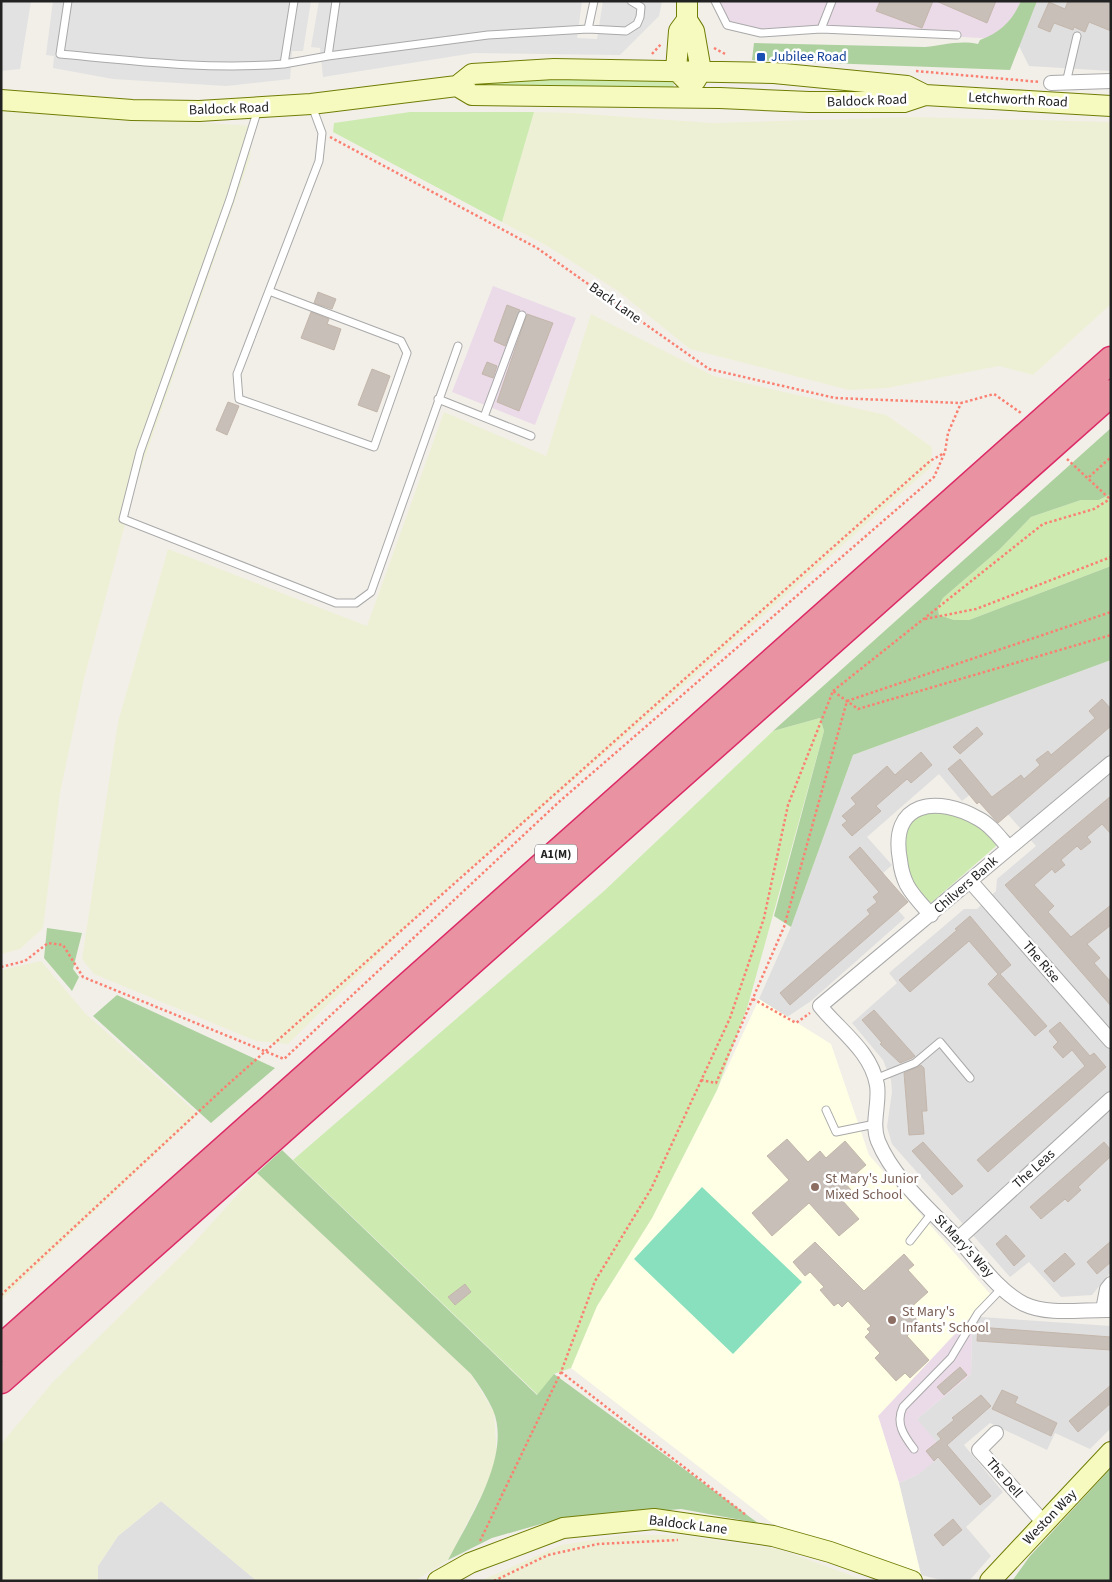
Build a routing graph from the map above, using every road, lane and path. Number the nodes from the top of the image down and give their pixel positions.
1 (68, 1) edge
2 (294, 1) edge
3 (336, 1) edge
4 (594, 1) edge
5 (630, 1) edge
6 (715, 1) edge
7 (832, 1) edge
8 (687, 11) edge
9 (588, 29) junction
10 (821, 29) junction
11 (957, 34) dead end
12 (1077, 36) dead end
13 (667, 37) dead end
14 (651, 55) dead end
15 (328, 56) junction
16 (284, 64) junction
17 (676, 70) junction
18 (910, 71) dead end
19 (1110, 78) edge
20 (1051, 83) joint
21 (1066, 83) junction
22 (695, 85) junction
23 (457, 86) junction
24 (925, 95) junction
25 (1, 100) edge
26 (311, 104) junction
27 (1111, 106) edge
28 (258, 109) junction
29 (322, 133) junction
30 (269, 291) junction
31 (522, 314) dead end
32 (458, 346) dead end
33 (1111, 360) edge
34 (1111, 393) edge
35 (438, 399) junction
36 (961, 402) junction
37 (1021, 413) dead end
38 (484, 417) junction
39 (531, 436) dead end
40 (946, 452) junction
41 (1111, 457) edge
42 (1067, 459) dead end
43 (1089, 477) junction
44 (1110, 500) edge
45 (1111, 558) edge
46 (1111, 612) edge
47 (923, 620) junction
48 (1111, 635) edge
49 (833, 691) junction
50 (847, 701) junction
51 (1111, 763) edge
52 (1009, 848) junction
53 (971, 882) junction
54 (931, 915) junction
55 (1, 966) edge
56 (753, 999) junction
57 (820, 1006) junction
58 (1111, 1041) edge
59 (264, 1052) junction
60 (970, 1078) dead end
61 (875, 1079) junction
62 (701, 1080) junction
63 (1111, 1099) edge
64 (826, 1110) dead end
65 (875, 1124) junction
66 (932, 1213) junction
67 (958, 1239) junction
68 (910, 1241) dead end
69 (1111, 1284) edge
70 (1002, 1288) junction
71 (1, 1295) edge
72 (1107, 1310) edge
73 (1, 1348) edge
74 (561, 1372) junction
75 (1, 1380) edge
76 (996, 1433) dead end
77 (914, 1450) dead end
78 (1111, 1452) edge
79 (750, 1518) dead end
80 (1044, 1523) junction
81 (681, 1540) dead end
82 (470, 1563) junction
83 (438, 1581) edge
84 (494, 1581) edge
85 (912, 1581) edge
86 (990, 1581) edge

1 - 16 lane
2 - 16 lane
3 - 15 lane
4 - 9 lane
5 - 9 lane
6 - 10 lane
7 - 10 lane
8 - 17 main road
8 - 22 main road
9 - 15 lane
10 - 11 lane
12 - 21 lane
13 - 14 path
15 - 16 lane
17 - 22 main road, Baldock Road
17 - 23 main road, Baldock Road
18 - 20 path
19 - 21 street, Letchworth Road
20 - 21 street, Letchworth Road
22 - 23 main road, Baldock Road
22 - 24 main road, Baldock Road
22 - 24 main road, Baldock Road
23 - 26 main road, Baldock Road
24 - 27 main road, Letchworth Road
25 - 28 main road, Baldock Road
26 - 28 main road, Baldock Road
26 - 29 lane
28 - 35 lane
29 - 30 lane
29 - 36 path, Back Lane
30 - 30 lane
31 - 38 lane
32 - 35 lane
33 - 73 highway, A1(M)
34 - 75 highway, A1(M)
35 - 38 lane
36 - 37 path, Back Lane
36 - 40 path
38 - 39 lane
40 - 59 path
40 - 59 path
41 - 43 path
42 - 43 path
43 - 44 path
44 - 47 path
45 - 47 path
46 - 50 path
47 - 49 path
48 - 50 path
49 - 50 path
49 - 62 path
50 - 56 path
51 - 52 street, Chilvers Bank
52 - 53 street, Chilvers Bank
52 - 54 street
53 - 54 street, Chilvers Bank
53 - 58 street, The Rise
54 - 57 street, Chilvers Bank
55 - 59 path
56 - 57 path
56 - 62 path
57 - 61 street, St Mary's Way
59 - 71 path
60 - 61 lane
61 - 65 street, St Mary's Way
62 - 74 path
63 - 67 street, The Leas
64 - 65 lane
65 - 66 street, St Mary's Way
66 - 67 street, St Mary's Way
66 - 68 lane
67 - 70 street, St Mary's Way
69 - 72 street
70 - 72 street, St Mary's Way
70 - 77 lane
74 - 79 path
74 - 82 path
76 - 80 street, The Dell
78 - 80 main road, Weston Way
80 - 86 main road, Weston Way
81 - 84 path
82 - 83 main road, Baldock Lane
82 - 85 main road, Baldock Lane

